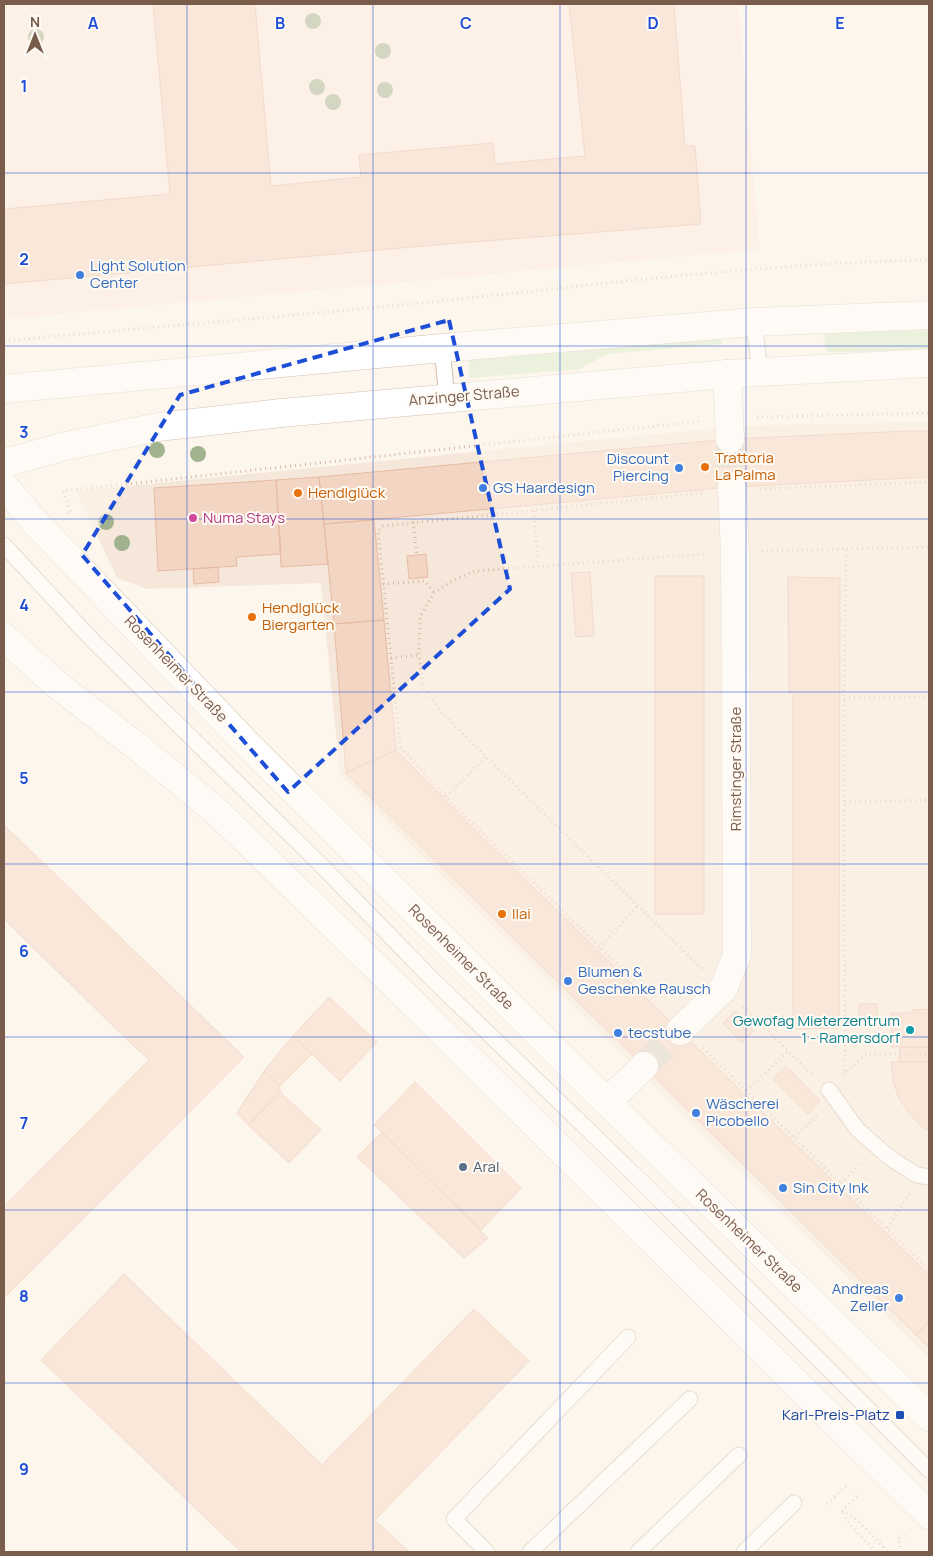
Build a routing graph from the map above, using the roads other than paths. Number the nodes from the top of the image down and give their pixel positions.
1 (929, 315) edge
2 (754, 322) junction
3 (442, 348) junction
4 (929, 363) edge
5 (760, 372) junction
6 (727, 374) junction
7 (4, 389) edge
8 (447, 398) junction
9 (730, 428) tunnel mouth
10 (4, 463) edge
11 (4, 486) edge
12 (732, 489) tunnel mouth
13 (4, 545) edge
14 (4, 637) edge
15 (680, 1031) tunnel mouth
16 (644, 1066) tunnel mouth
17 (832, 1094) road end
18 (607, 1102) junction
19 (923, 1176) edge
20 (628, 1337) dead end
21 (690, 1399) dead end
22 (929, 1417) edge
23 (739, 1455) dead end
24 (929, 1470) edge
25 (794, 1503) dead end
26 (929, 1515) edge
27 (487, 1552) edge
28 (530, 1552) edge
29 (638, 1552) edge
30 (744, 1552) edge

1 - 2 main road
2 - 3 main road
2 - 5 lane
3 - 7 main road
3 - 8 lane
4 - 5 main road, Anzinger Straße
5 - 6 main road, Anzinger Straße
6 - 8 main road, Anzinger Straße
6 - 9 main road
8 - 10 main road, Anzinger Straße
11 - 18 main road, Rosenheimer Straße
12 - 15 main road, Rimstinger Straße
13 - 24 lane
14 - 26 main road
16 - 18 main road
17 - 19 lane
18 - 22 main road, Rosenheimer Straße
20 - 27 lane
21 - 28 lane
23 - 29 lane
25 - 30 lane

